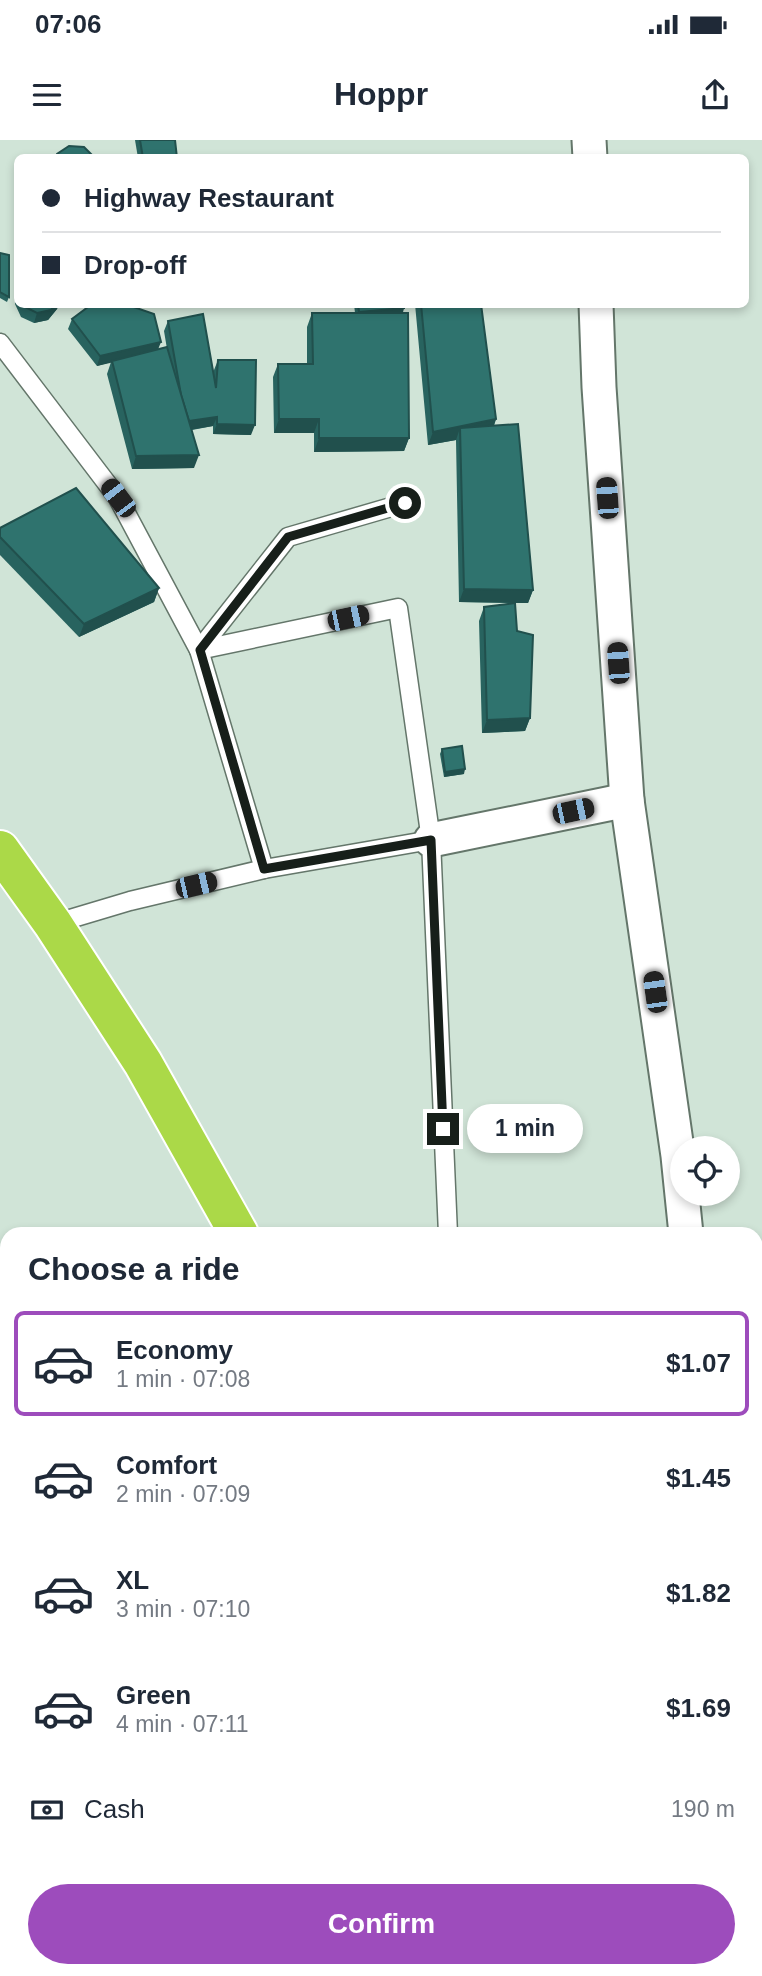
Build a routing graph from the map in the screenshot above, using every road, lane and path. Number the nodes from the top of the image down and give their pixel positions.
1 (596, 308) edge
2 (0, 343) edge
3 (405, 503) dead end
4 (200, 650) junction
5 (627, 800) junction
6 (431, 840) junction
7 (0, 850) edge
8 (264, 869) junction
9 (53, 924) junction
10 (235, 1227) edge
11 (448, 1227) edge
12 (685, 1227) edge

1 - 5 street
2 - 4 lane
3 - 4 lane
4 - 6 lane
4 - 8 lane
5 - 6 street
5 - 12 street
6 - 8 lane
6 - 11 lane
7 - 9 highway
8 - 9 lane
9 - 10 highway

